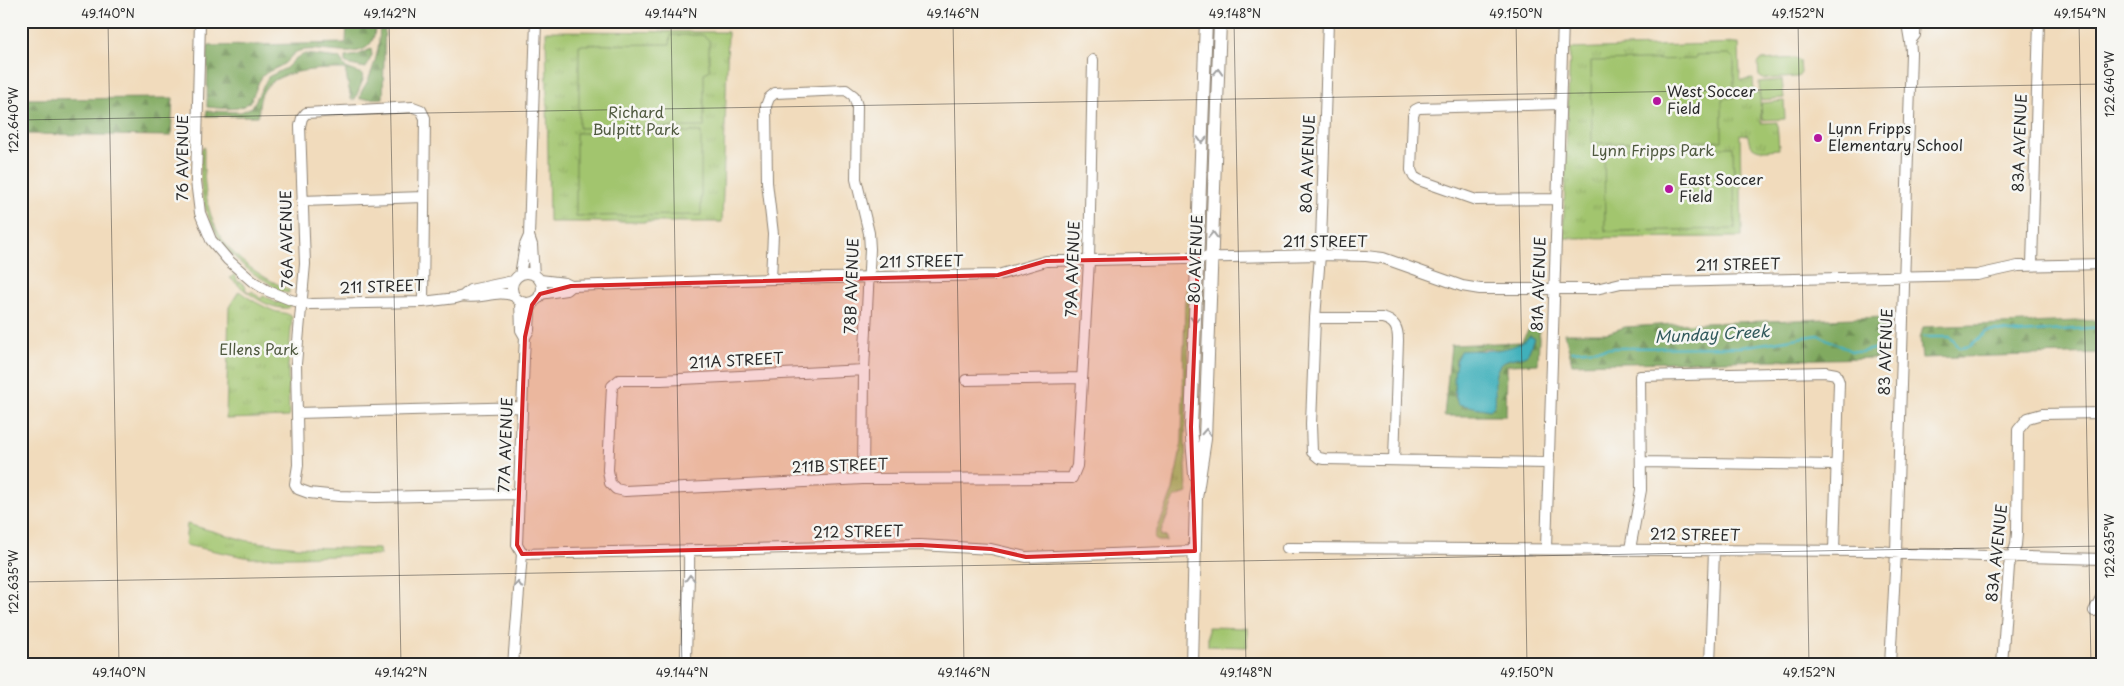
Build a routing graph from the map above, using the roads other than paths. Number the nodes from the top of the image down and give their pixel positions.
1 (200, 21) edge
2 (536, 21) edge
3 (1206, 21) edge
4 (1220, 21) edge
5 (1328, 21) edge
6 (1563, 21) edge
7 (1906, 21) edge
8 (1916, 21) edge
9 (2039, 21) edge
10 (1911, 40) junction
11 (1093, 60) dead end
12 (1560, 104) junction
13 (424, 197) junction
14 (1557, 199) junction
15 (302, 202) junction
16 (529, 236) junction
17 (1319, 255) junction
18 (1198, 258) junction
19 (1212, 258) junction
20 (1089, 260) junction
21 (2103, 264) edge
22 (2032, 265) junction
23 (1904, 277) junction
24 (516, 278) junction
25 (537, 278) junction
26 (869, 278) junction
27 (771, 280) junction
28 (571, 286) junction
29 (1553, 289) junction
30 (463, 296) junction
31 (537, 297) junction
32 (517, 298) junction
33 (302, 302) junction
34 (423, 302) junction
35 (1315, 318) junction
36 (525, 337) junction
37 (864, 370) junction
38 (1082, 378) junction
39 (966, 380) dead end
40 (522, 407) junction
41 (297, 413) junction
42 (2103, 413) edge
43 (1394, 460) junction
44 (1641, 462) junction
45 (1548, 463) junction
46 (1835, 465) junction
47 (1072, 478) joint
48 (863, 479) junction
49 (611, 486) joint
50 (519, 494) junction
51 (1196, 498) junction
52 (1288, 548) dead end
53 (1546, 548) junction
54 (1630, 549) junction
55 (1714, 550) junction
56 (688, 551) junction
57 (1195, 551) junction
58 (1834, 551) junction
59 (1896, 552) junction
60 (522, 554) junction
61 (2012, 556) junction
62 (2103, 559) edge
63 (2103, 594) edge
64 (2094, 611) dead end
65 (513, 665) edge
66 (686, 665) edge
67 (1192, 665) edge
68 (1710, 665) edge
69 (1890, 665) edge
70 (2002, 665) edge

1 - 33 street, 76 AVENUE
2 - 16 street
3 -> 18 main road, 80 AVENUE
19 -> 4 main road, 80 AVENUE
5 - 17 street, 80A AVENUE
6 - 12 street, 81A AVENUE
7 - 10 street, 83 AVENUE
8 - 10 street, 83 AVENUE
9 - 22 street, 83A AVENUE
10 - 23 street, 83 AVENUE
11 - 20 street, 79A AVENUE
12 - 14 street, 81A AVENUE
12 - 14 street
13 - 15 street
13 - 15 street, 76A AVENUE
13 - 34 street
14 - 29 street, 81A AVENUE
15 - 33 street, 76A AVENUE
16 - 24 street
16 - 25 street
17 - 19 street, 211 STREET
17 - 29 street, 211 STREET
17 - 35 street, 80A AVENUE
18 - 19 street, 211 STREET
18 - 20 street, 211 STREET
18 -> 51 main road, 80 AVENUE
51 -> 19 main road, 80 AVENUE
20 - 26 street, 211 STREET
20 - 38 street, 79A AVENUE
21 - 22 street, 211 STREET
22 - 23 street, 211 STREET
23 - 29 street, 211 STREET
23 - 59 street, 83 AVENUE
24 - 25 street
24 - 30 street, 211 STREET
24 - 32 street
25 - 28 street, 211 STREET
25 - 31 street
26 - 27 street, 211 STREET
26 - 27 street, 78B AVENUE
26 - 37 street, 78B AVENUE
27 - 28 street, 211 STREET
28 - 31 street, 211 STREET
29 - 45 street, 81A AVENUE
30 - 32 street, 211 STREET
30 - 34 street, 211 STREET
31 - 32 street
31 - 36 street, 77A AVENUE
32 - 36 street, 77A AVENUE
33 - 34 street, 211 STREET
33 - 41 street, 76A AVENUE
35 - 43 street, 80A AVENUE
35 - 43 street
36 - 40 street, 77A AVENUE
37 - 48 street, 78B AVENUE
37 - 49 street, 211A STREET
38 - 39 street
38 - 47 street, 79A AVENUE
40 - 41 street
40 - 50 street, 77A AVENUE
41 - 50 street, 76A AVENUE
42 - 61 street, 83A AVENUE
43 - 45 street
44 - 46 street
44 - 46 street
44 - 54 street
45 - 53 street, 81A AVENUE
46 - 58 street
47 - 48 street, 211B STREET
48 - 49 street, 211B STREET
50 - 60 street, 77A AVENUE
51 - 57 main road, 80 AVENUE
52 - 53 street, 212 STREET
53 - 54 street, 212 STREET
54 - 55 street, 212 STREET
55 - 58 street, 212 STREET
55 - 68 street
56 - 57 street, 212 STREET
56 - 60 street, 212 STREET
66 -> 56 street
57 - 67 main road, 80 AVENUE
58 - 59 street, 212 STREET
59 - 61 street, 212 STREET
59 - 69 street, 83 AVENUE
65 -> 60 street, 77A AVENUE
61 - 62 street, 212 STREET
61 - 70 street, 83A AVENUE
63 - 64 street

